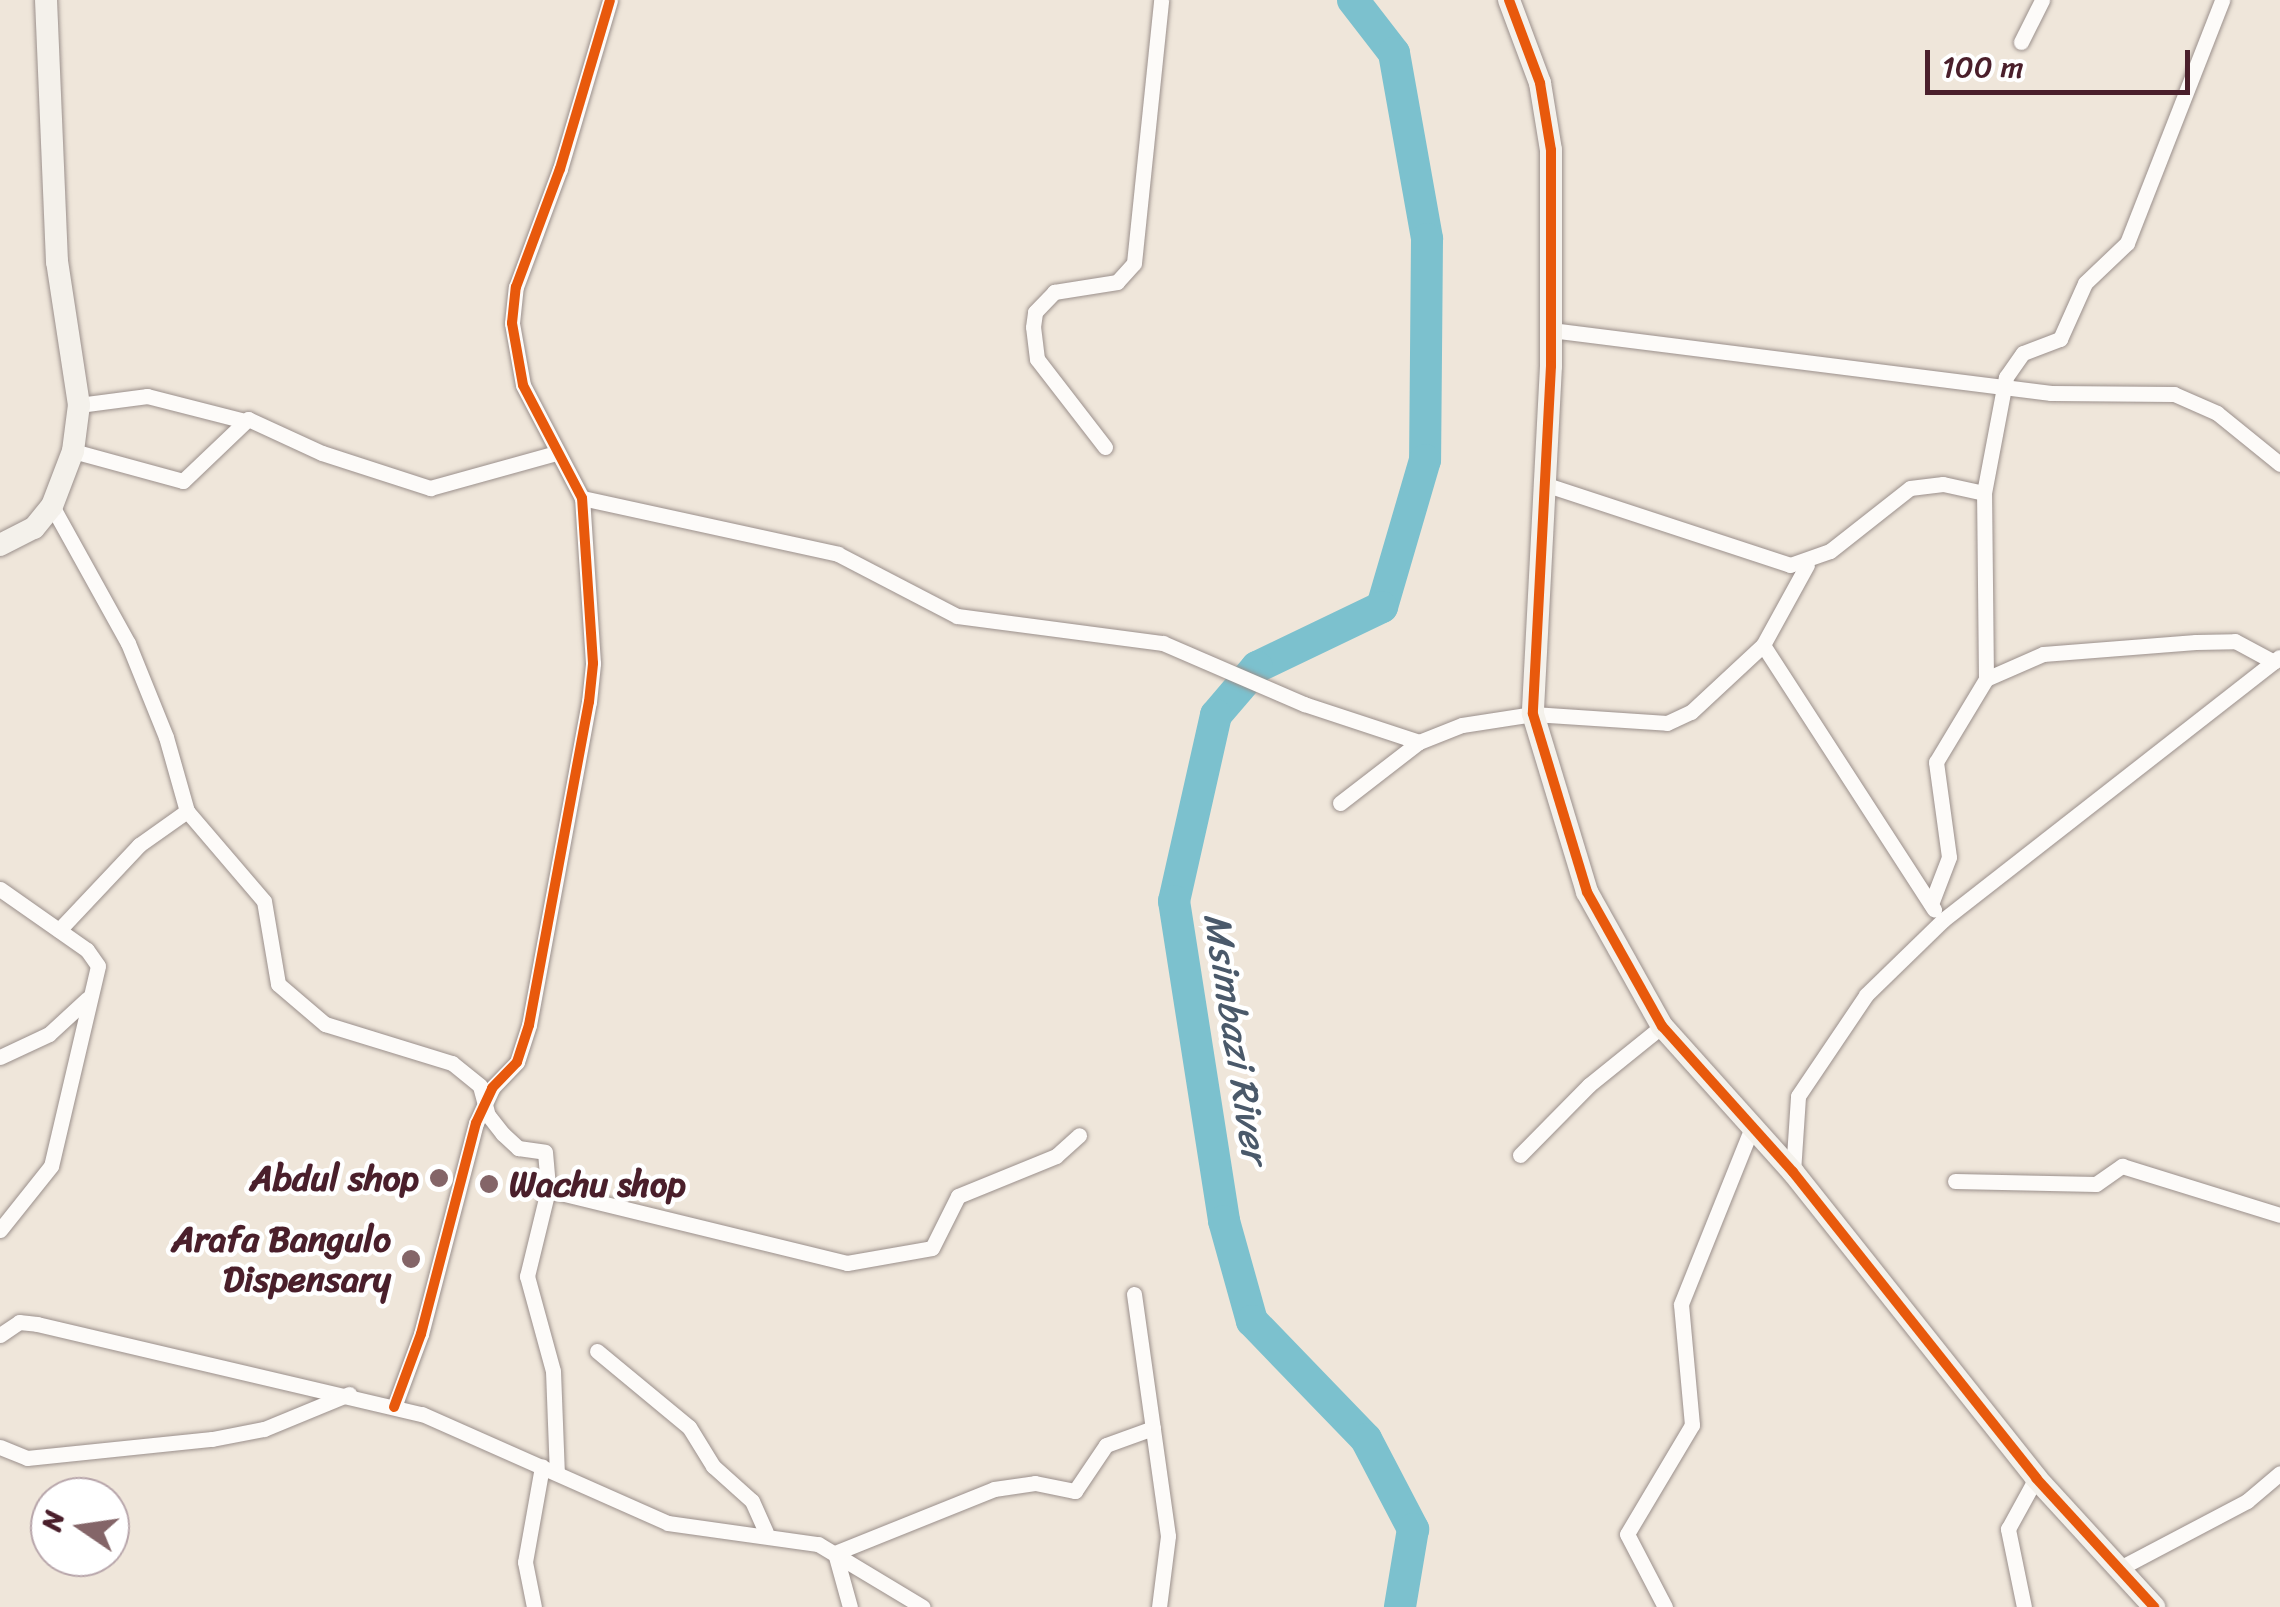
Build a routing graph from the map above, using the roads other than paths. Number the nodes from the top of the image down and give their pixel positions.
1 (46, 0) edge
2 (610, 0) edge
3 (1161, 0) edge
4 (1509, 0) edge
5 (2042, 0) edge
6 (2222, 0) edge
7 (2021, 42) dead end
8 (1551, 330) junction
9 (2004, 387) junction
10 (79, 405) junction
11 (241, 420) junction
12 (1104, 447) dead end
13 (73, 451) junction
14 (556, 453) junction
15 (2280, 464) edge
16 (1544, 484) junction
17 (1984, 493) junction
18 (582, 498) junction
19 (52, 506) junction
20 (0, 545) edge
21 (1807, 565) junction
22 (1763, 645) junction
23 (2277, 659) edge
24 (1986, 679) junction
25 (1533, 714) junction
26 (1419, 742) junction
27 (1340, 803) dead end
28 (186, 810) junction
29 (0, 889) edge
30 (1931, 904) junction
31 (1943, 920) junction
32 (59, 930) junction
33 (87, 999) junction
34 (1662, 1026) junction
35 (0, 1057) edge
36 (484, 1102) junction
37 (1752, 1127) junction
38 (1079, 1135) dead end
39 (1520, 1155) dead end
40 (1793, 1172) junction
41 (1955, 1181) dead end
42 (548, 1190) junction
43 (2280, 1215) edge
44 (0, 1230) edge
45 (1134, 1294) dead end
46 (2, 1327) edge
47 (597, 1351) dead end
48 (348, 1394) junction
49 (394, 1408) junction
50 (1153, 1428) junction
51 (0, 1447) edge
52 (549, 1470) junction
53 (2280, 1473) edge
54 (2036, 1478) junction
55 (766, 1532) junction
56 (835, 1553) junction
57 (2120, 1568) junction
58 (534, 1607) edge
59 (850, 1607) edge
60 (922, 1607) edge
61 (1159, 1607) edge
62 (1665, 1607) edge
63 (2024, 1607) edge
64 (2154, 1607) edge

1 - 10 street
2 - 14 street
3 - 12 street
4 - 8 street
5 - 7 street
6 - 9 street
8 - 9 street
8 - 16 street
9 - 15 street
9 - 17 street
10 - 11 street
10 - 13 street
11 - 13 street
11 - 14 street
13 - 19 street
14 - 18 street
16 - 21 street
16 - 25 street
17 - 21 street
17 - 24 street
18 - 26 street
18 - 36 street
19 - 20 street
19 - 28 street
21 - 22 street
22 - 25 street
22 - 30 street
23 - 24 street
23 - 31 street
24 - 30 street
25 - 26 street
25 - 34 street
26 - 27 street
28 - 32 street
28 - 36 street
29 - 32 street
30 - 31 street
31 - 40 street
32 - 33 street
33 - 35 street
33 - 44 street
34 - 37 street
34 - 39 street
36 - 42 street
36 - 49 street
37 - 40 street
37 - 62 street
38 - 42 street
40 - 54 street
41 - 43 street
42 - 52 street
45 - 50 street
46 - 48 street
47 - 55 street
48 - 49 street
48 - 51 street
49 - 52 street
50 - 56 street
50 - 61 street
52 - 55 street
52 - 58 street
53 - 57 street
54 - 57 street
54 - 63 street
55 - 56 street
56 - 59 street
56 - 60 street
57 - 64 street

